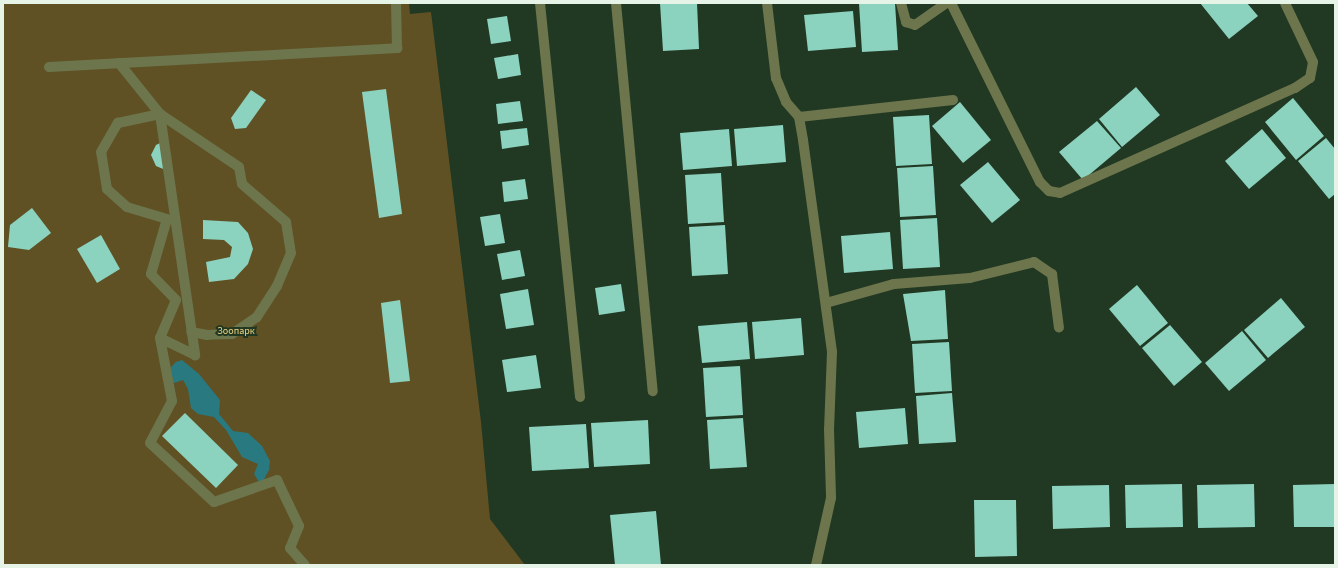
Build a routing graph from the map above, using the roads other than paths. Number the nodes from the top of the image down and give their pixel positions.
1 (396, 3) edge
2 (540, 3) edge
3 (616, 3) edge
4 (767, 3) edge
5 (901, 3) edge
6 (946, 3) edge
7 (951, 3) edge
8 (1286, 3) edge
9 (119, 64) junction
10 (49, 67) dead end
11 (953, 100) dead end
12 (160, 114) junction
13 (799, 117) junction
14 (826, 303) junction
15 (1059, 328) dead end
16 (191, 332) junction
17 (160, 338) junction
18 (654, 391) dead end
19 (580, 398) dead end
20 (305, 565) edge
21 (816, 565) edge

1 - 9 street
2 - 19 street
3 - 18 street
4 - 13 street
5 - 6 street
7 - 8 street
9 - 10 street
9 - 12 street
11 - 13 street
12 - 16 street
12 - 16 street
12 - 17 street
13 - 14 street
14 - 15 street
14 - 21 street
16 - 17 street
17 - 20 street

